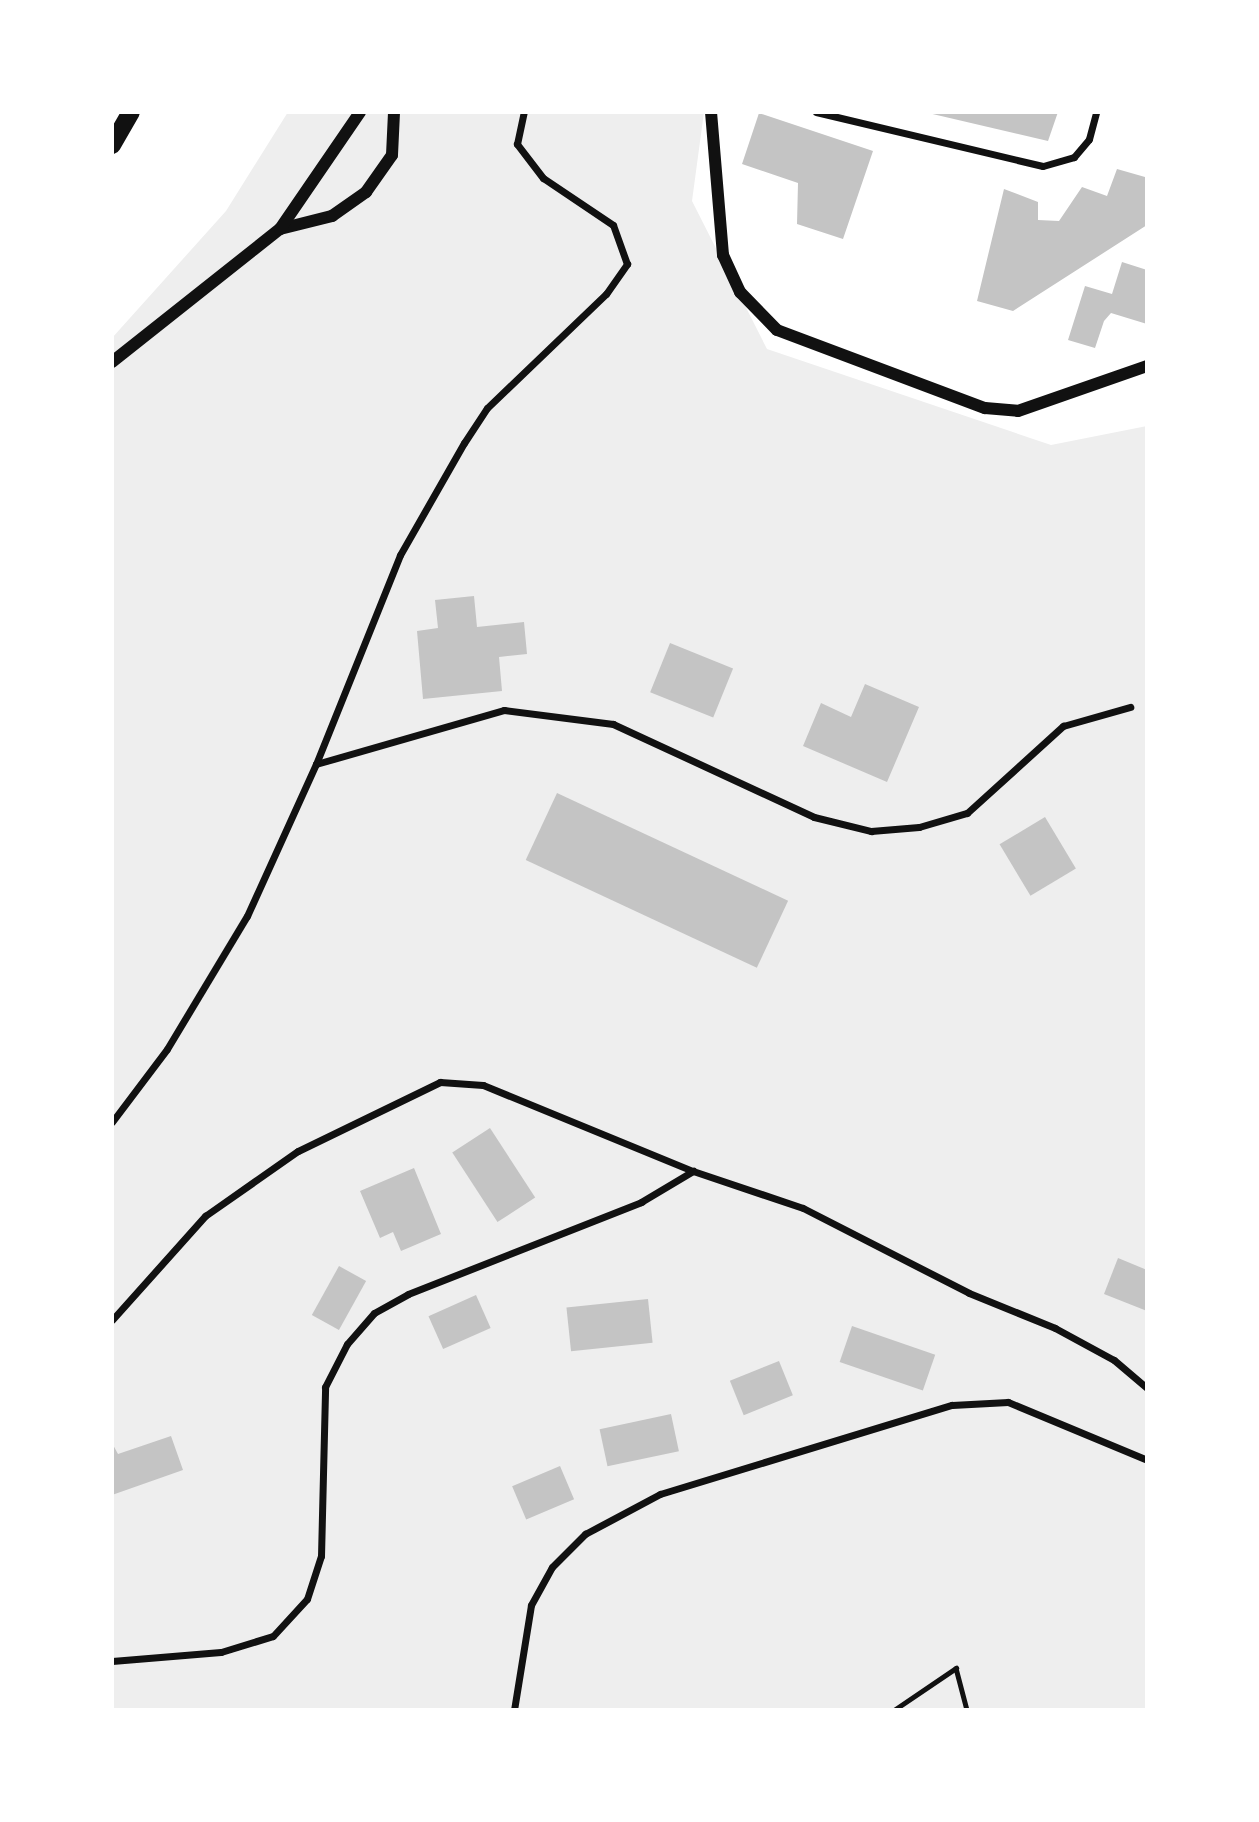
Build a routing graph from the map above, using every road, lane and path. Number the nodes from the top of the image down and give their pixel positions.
1 (131, 112) edge
2 (360, 112) edge
3 (394, 112) edge
4 (524, 112) edge
5 (711, 112) edge
6 (816, 112) edge
7 (1096, 112) edge
8 (112, 145) edge
9 (281, 229) junction
10 (112, 362) edge
11 (1147, 366) edge
12 (1130, 707) dead end
13 (316, 764) junction
14 (112, 1122) edge
15 (693, 1171) junction
16 (112, 1320) edge
17 (1147, 1388) edge
18 (1147, 1460) edge
19 (112, 1661) edge
20 (514, 1710) edge
21 (894, 1710) edge
22 (967, 1710) edge

1 - 8 main road
2 - 9 street
3 - 9 street
4 - 13 street
5 - 11 street
6 - 7 street
9 - 10 street
12 - 13 street
13 - 14 street
15 - 16 street
15 - 17 street
15 - 19 street
18 - 20 street
21 - 22 path

